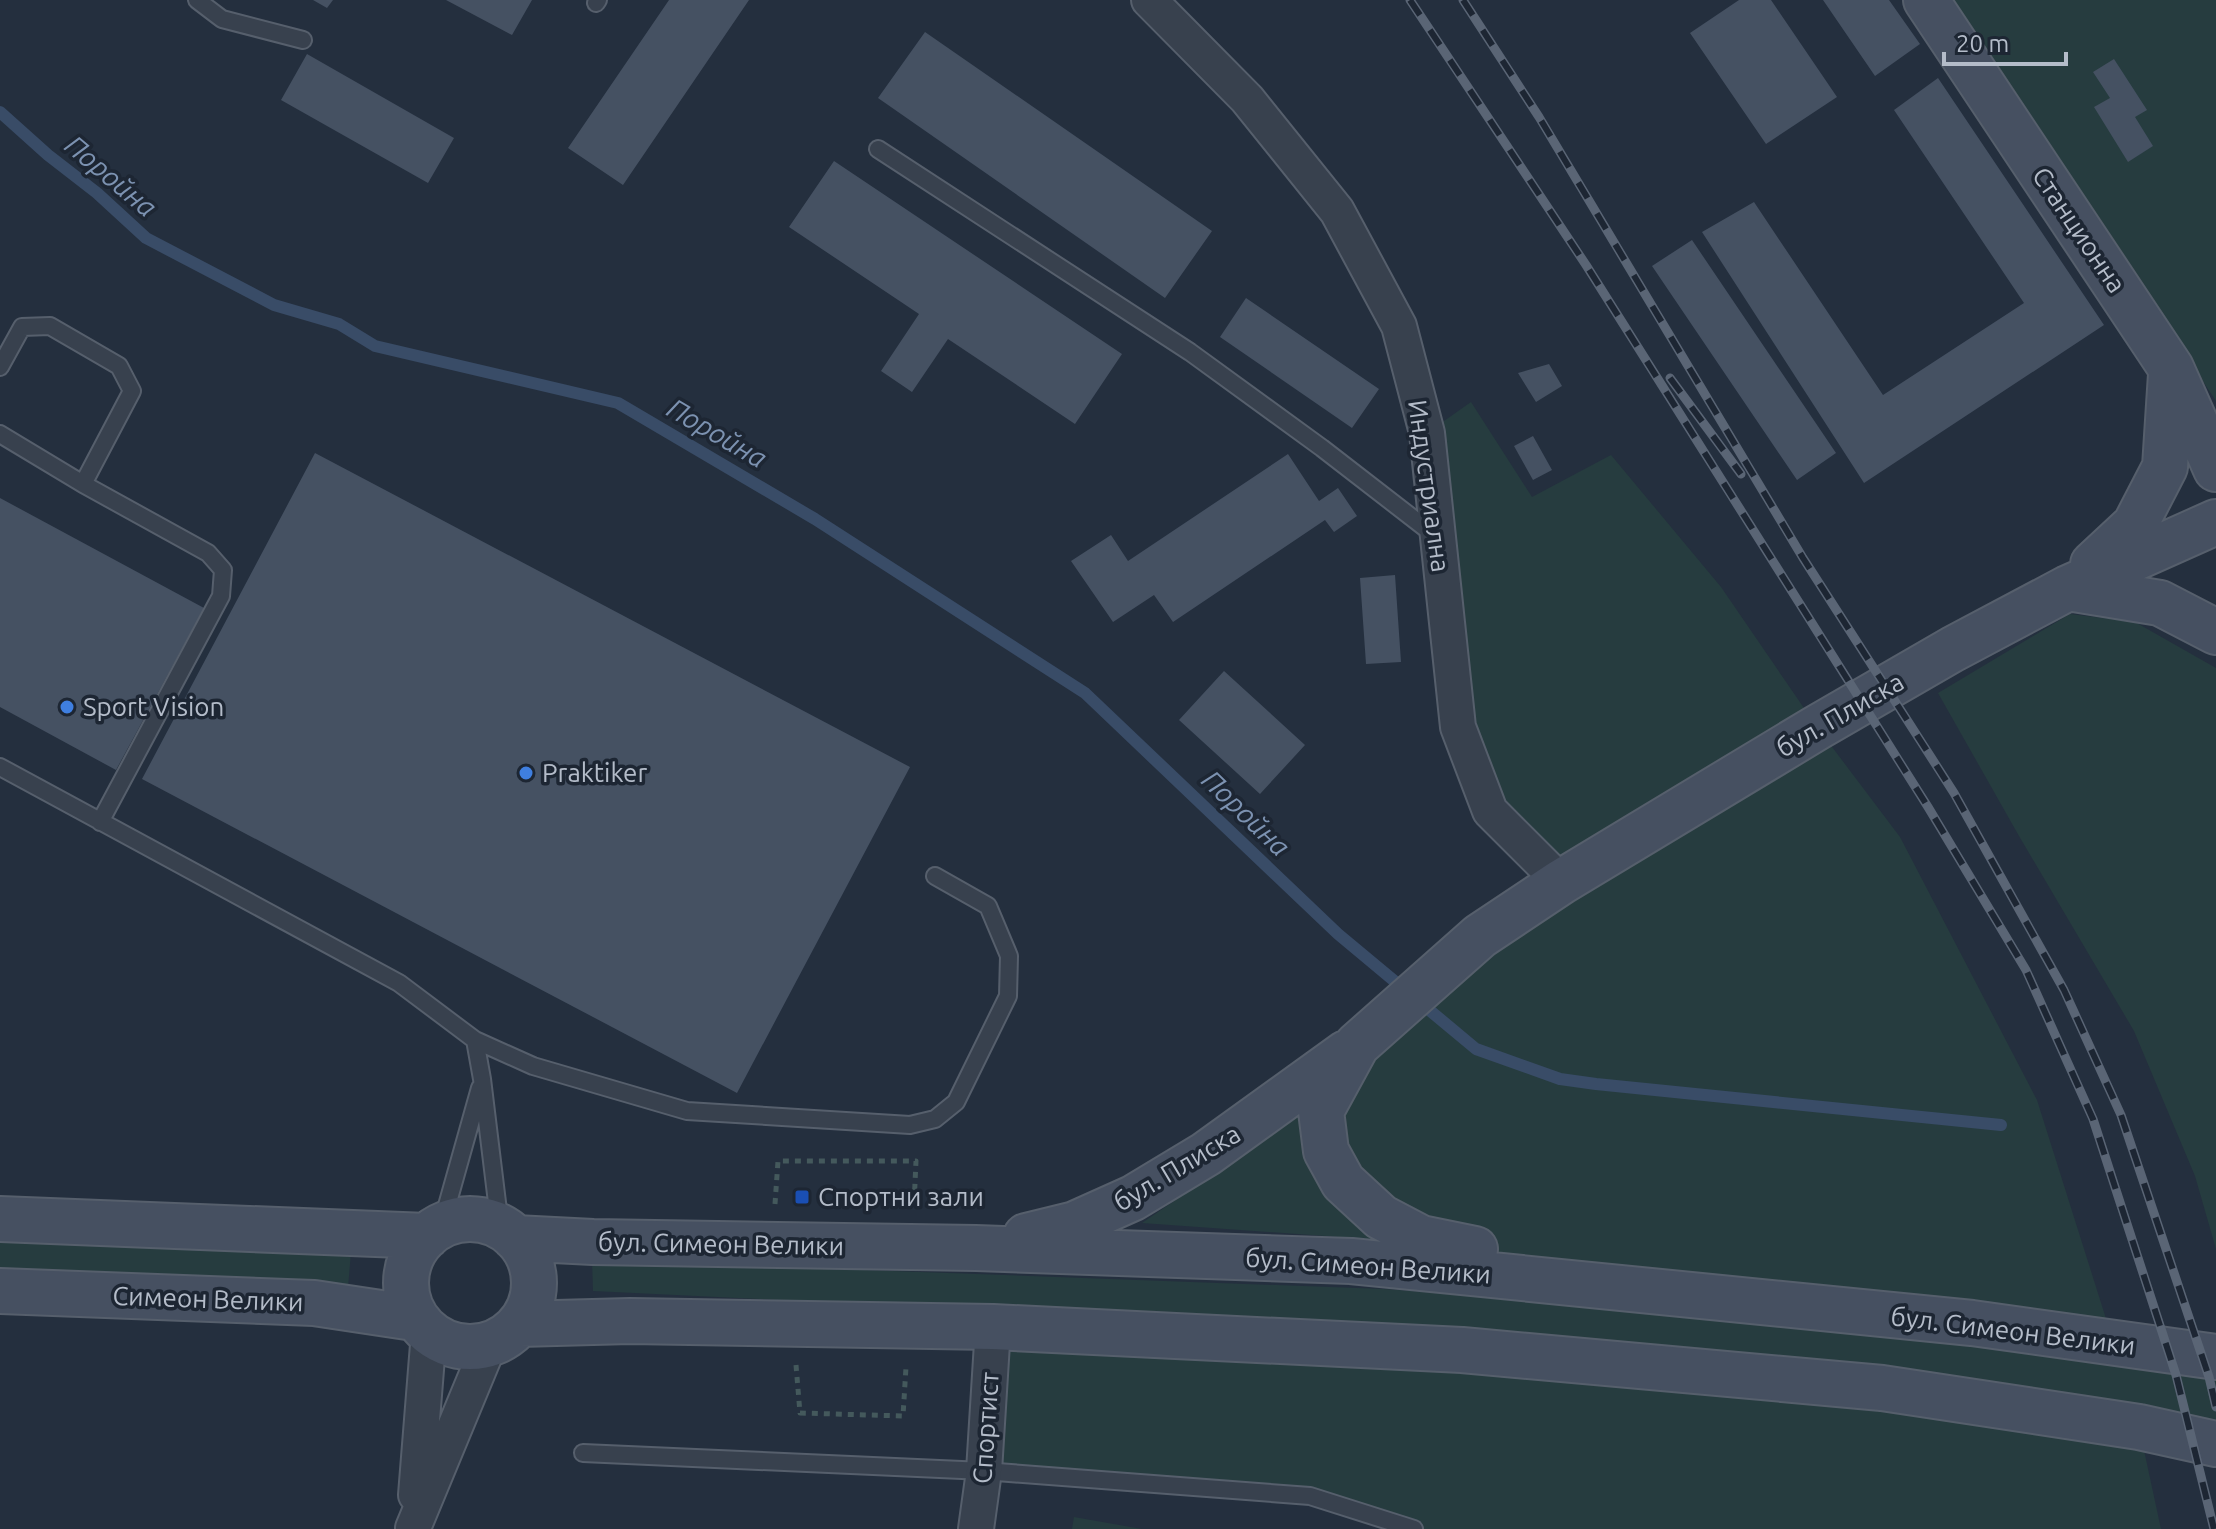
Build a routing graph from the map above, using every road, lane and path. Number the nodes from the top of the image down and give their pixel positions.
1 (197, 0) edge
2 (1149, 0) edge
3 (1926, 0) edge
4 (303, 40) dead end
5 (878, 149) dead end
6 (0, 367) edge
7 (2171, 368) junction
8 (0, 434) edge
9 (2216, 469) edge
10 (83, 484) junction
11 (2216, 522) edge
12 (1438, 538) junction
13 (2068, 588) junction
14 (2216, 632) edge
15 (0, 767) edge
16 (100, 822) junction
17 (935, 876) dead end
18 (1561, 882) junction
19 (475, 1040) junction
20 (1357, 1045) junction
21 (482, 1079) junction
22 (778, 1161) dead end
23 (916, 1161) dead end
24 (0, 1219) edge
25 (434, 1231) junction
26 (508, 1232) junction
27 (976, 1248) junction
28 (0, 1291) edge
29 (1722, 1297) junction
30 (422, 1325) junction
31 (993, 1327) junction
32 (504, 1334) junction
33 (2216, 1357) edge
34 (800, 1413) dead end
35 (903, 1416) dead end
36 (2216, 1444) edge
37 (583, 1453) dead end
38 (984, 1471) junction
39 (413, 1529) edge
40 (976, 1529) edge
41 (1414, 1529) edge

1 - 4 lane
2 - 12 street, Индустриална
3 - 7 main road, Станционна
5 - 12 lane
6 - 10 lane
7 - 9 main road, Станционна
7 - 13 main road
8 - 10 lane
10 - 16 lane
11 - 13 main road, бул. Плиска
12 - 18 street, Индустриална
13 - 14 main road
13 - 18 main road, бул. Плиска
15 - 16 lane
16 - 19 lane
17 - 19 lane
18 - 20 main road, бул. Плиска
19 - 21 lane
20 - 27 main road, бул. Плиска
20 - 29 main road
21 - 25 lane
21 - 26 lane
22 - 23 path
24 - 25 main road
25 - 26 main road
25 - 30 main road
26 - 27 main road, бул. Симеон Велики
26 - 32 main road
27 - 29 main road, бул. Симеон Велики
28 - 30 main road, Симеон Велики
29 - 33 main road, бул. Симеон Велики
30 - 32 main road
30 - 39 street
31 - 32 main road
31 - 36 main road
31 - 38 street, Спортист
32 - 39 street
34 - 35 path
37 - 38 lane
38 - 40 street, Спортист
38 - 41 lane

